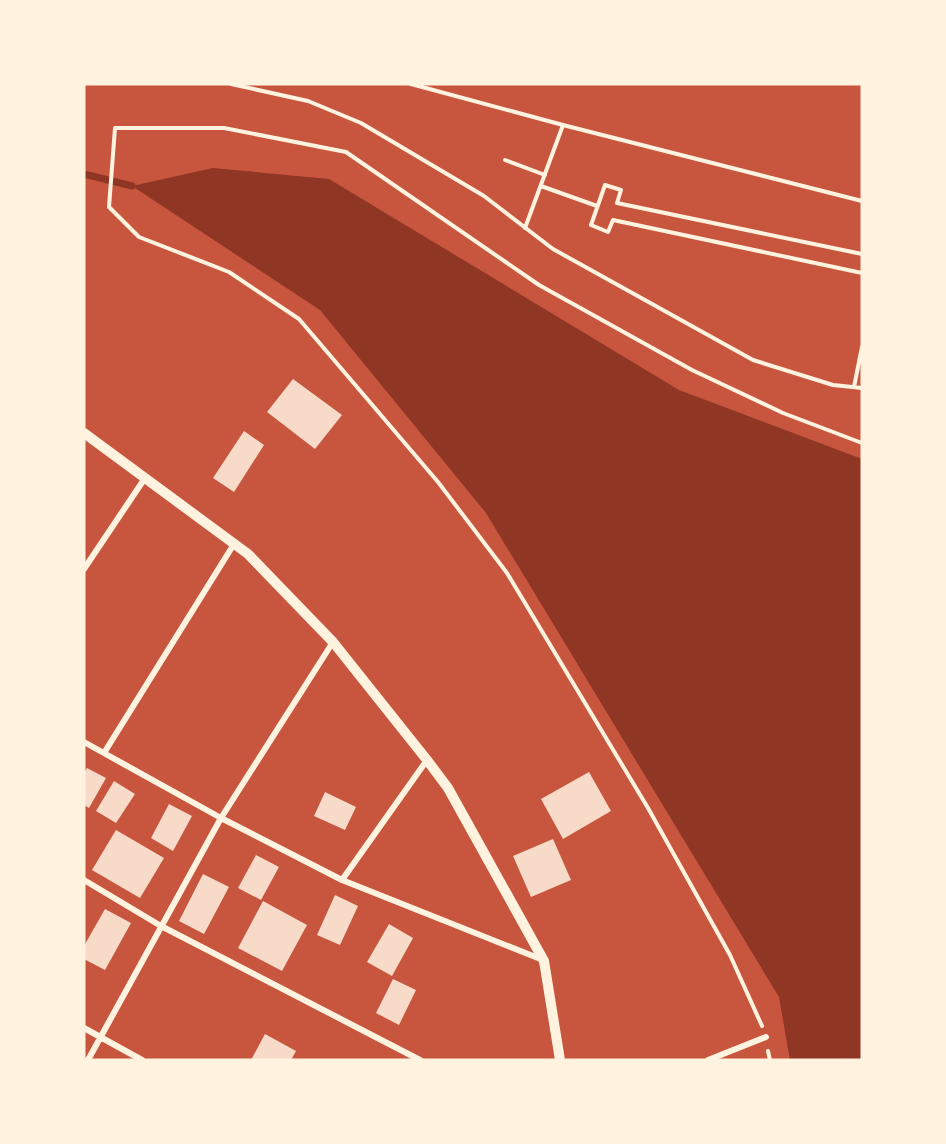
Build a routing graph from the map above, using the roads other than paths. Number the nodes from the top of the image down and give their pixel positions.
1 (84, 433) edge
2 (145, 478) junction
3 (234, 544) junction
4 (84, 569) edge
5 (333, 642) junction
6 (84, 742) edge
7 (104, 753) junction
8 (427, 760) junction
9 (221, 818) junction
10 (84, 880) edge
11 (342, 880) junction
12 (161, 926) junction
13 (544, 961) junction
14 (84, 1028) edge
15 (100, 1036) junction
16 (766, 1037) road end
17 (88, 1060) edge
18 (142, 1060) edge
19 (420, 1060) edge
20 (560, 1060) edge
21 (708, 1060) edge

1 - 2 street
2 - 3 street
2 - 4 street
3 - 5 street
3 - 7 street
5 - 8 street
5 - 9 street
6 - 7 street
7 - 9 street
8 - 11 street
8 - 13 street
9 - 11 street
9 - 12 street
10 - 12 street
11 - 13 street
12 - 15 street
12 - 19 street
13 - 20 street
14 - 15 street
15 - 17 street
15 - 18 street
16 - 21 street

